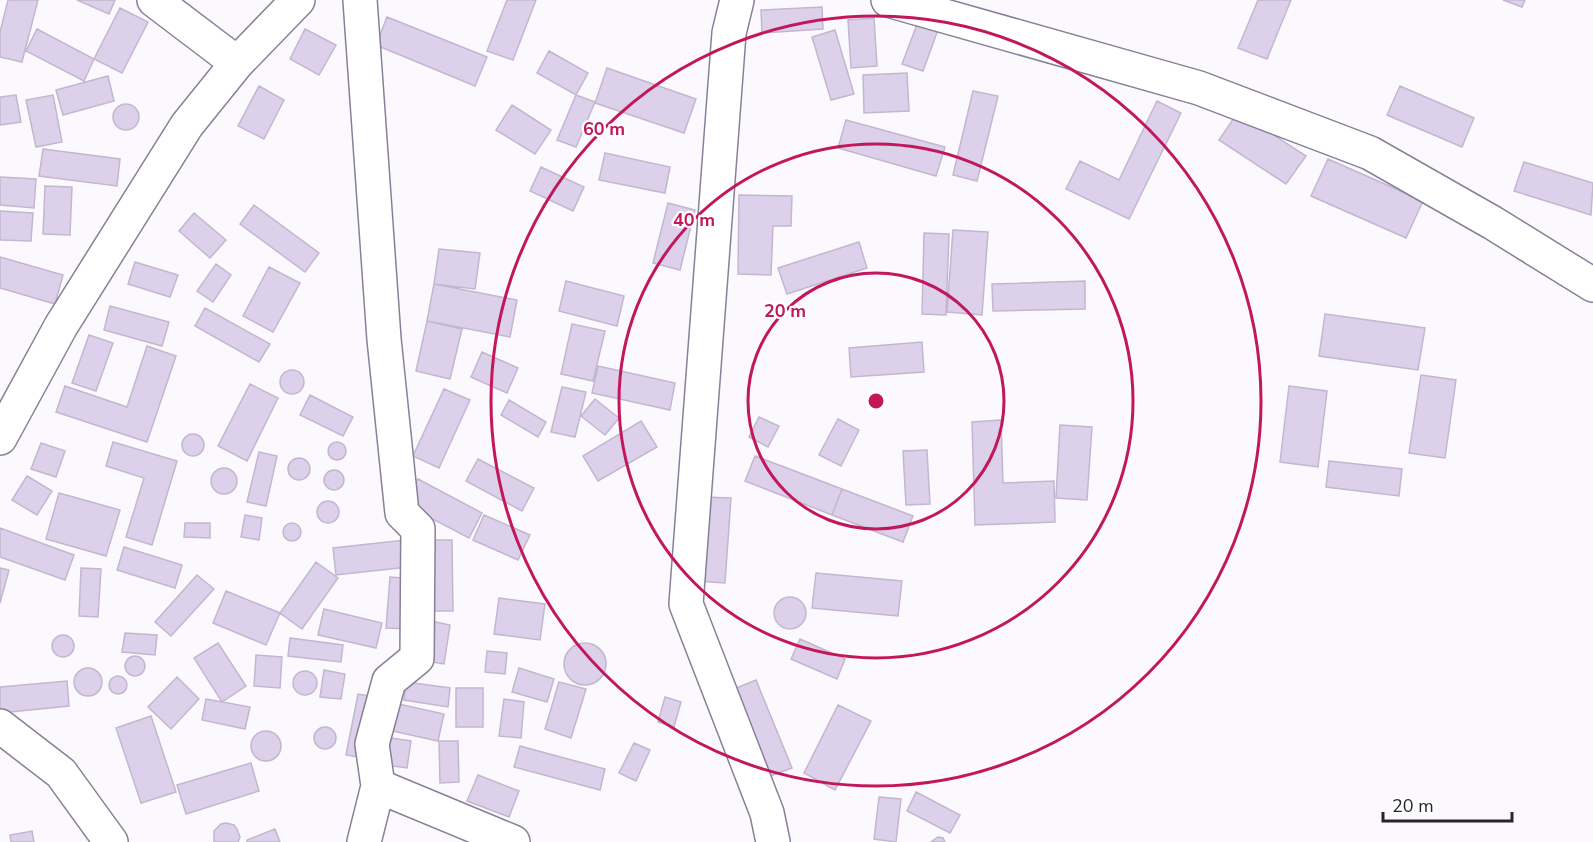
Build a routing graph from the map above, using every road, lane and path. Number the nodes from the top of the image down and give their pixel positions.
1 (154, 0) edge
2 (298, 0) edge
3 (360, 0) edge
4 (736, 0) edge
5 (888, 0) edge
6 (237, 63) junction
7 (1593, 285) edge
8 (0, 438) edge
9 (0, 726) edge
10 (378, 786) junction
11 (111, 842) edge
12 (364, 842) edge
13 (513, 842) edge
14 (773, 842) edge

1 - 6 street
2 - 6 street
3 - 10 street
4 - 14 street
5 - 7 street
6 - 8 street
9 - 11 street
10 - 12 street
10 - 13 street

